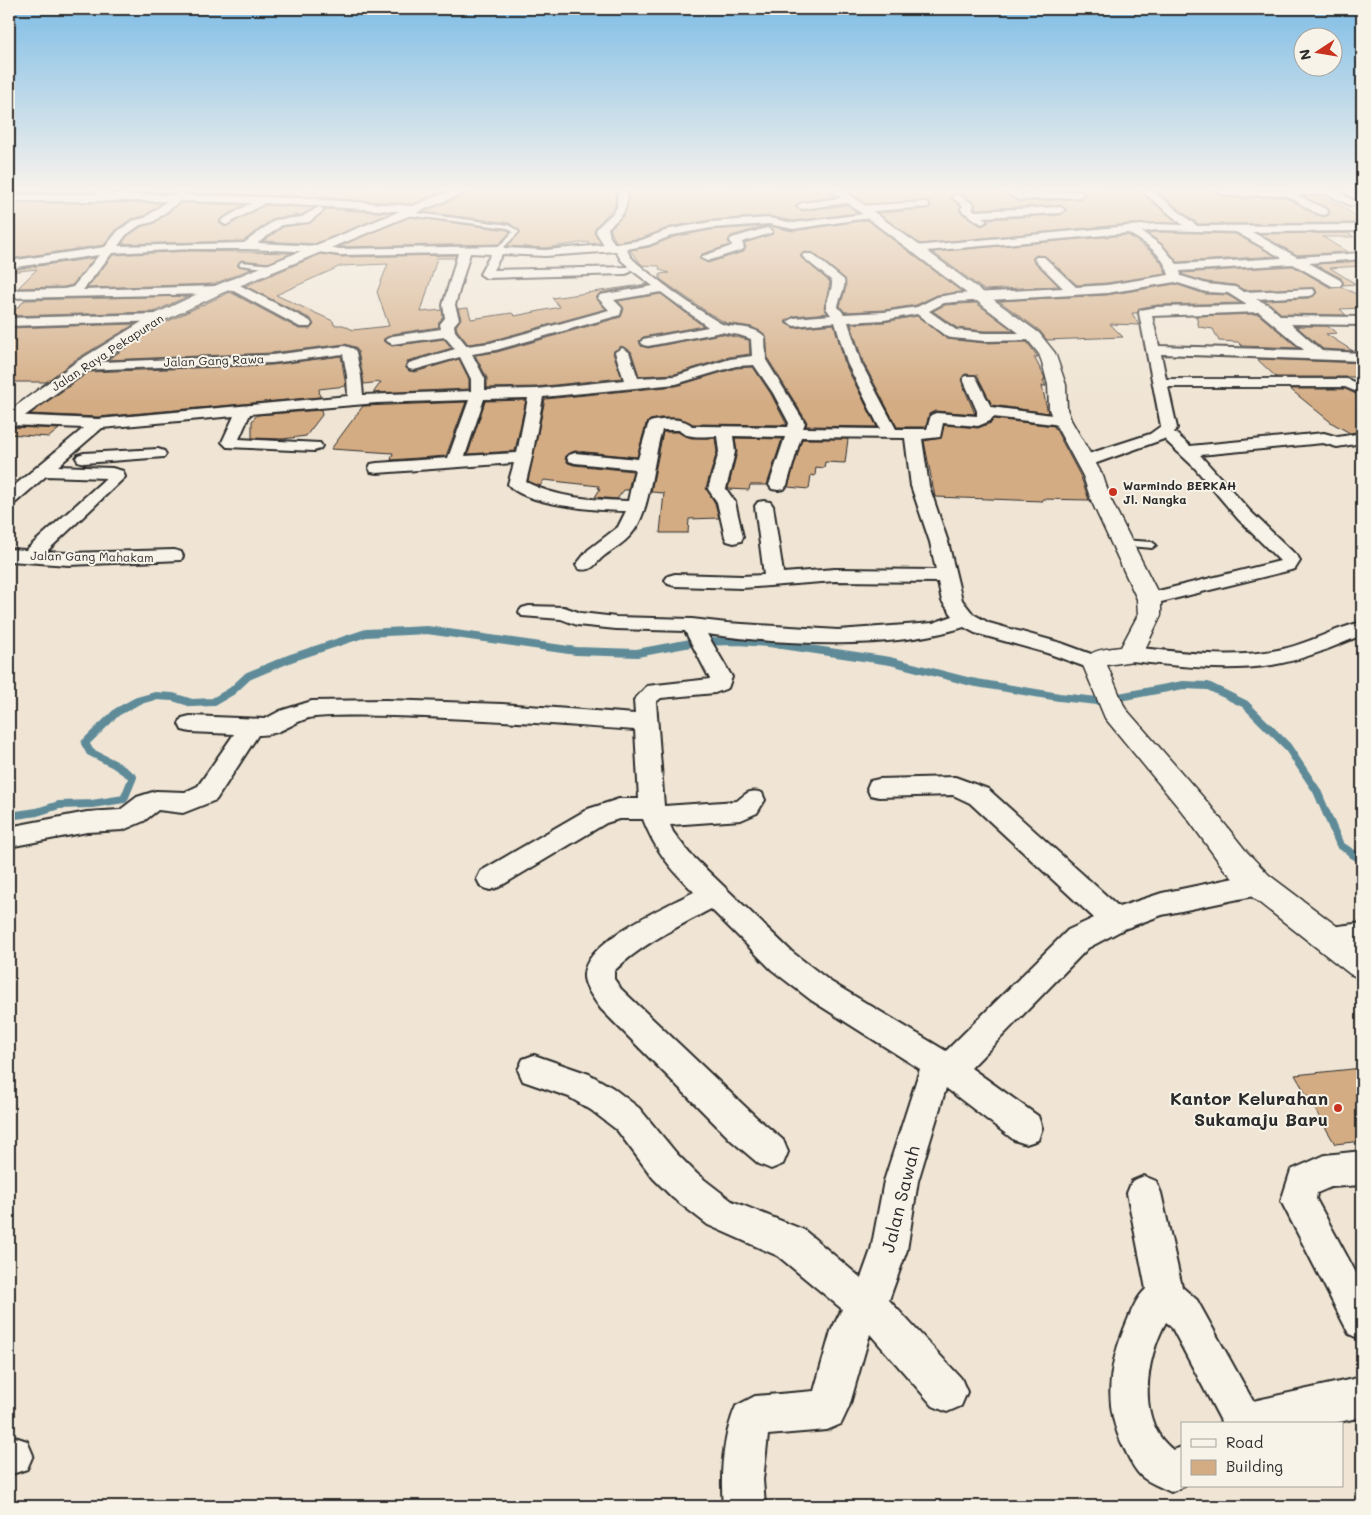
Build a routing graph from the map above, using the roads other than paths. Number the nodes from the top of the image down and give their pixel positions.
1 (23, 262) edge
2 (99, 262) edge
3 (285, 262) edge
4 (461, 262) edge
5 (491, 262) edge
6 (630, 262) edge
7 (815, 262) edge
8 (933, 262) edge
9 (1043, 262) edge
10 (1166, 262) edge
11 (1285, 262) edge
12 (1295, 262) edge
13 (9, 264) edge
14 (241, 264) dead end
15 (1256, 264) junction
16 (274, 266) junction
17 (625, 270) dead end
18 (1175, 273) junction
19 (1336, 283) dead end
20 (594, 286) dead end
21 (223, 287) junction
22 (662, 288) junction
23 (1073, 291) junction
24 (73, 292) junction
25 (9, 294) edge
26 (982, 296) junction
27 (1242, 296) junction
28 (604, 298) junction
29 (1264, 308) junction
30 (920, 310) junction
31 (158, 318) junction
32 (841, 318) junction
33 (1277, 320) junction
34 (1362, 321) edge
35 (9, 322) edge
36 (794, 322) dead end
37 (304, 324) dead end
38 (721, 328) junction
39 (448, 332) junction
40 (1033, 336) junction
41 (392, 340) dead end
42 (648, 342) dead end
43 (1154, 350) junction
44 (464, 352) junction
45 (622, 352) dead end
46 (1318, 355) junction
47 (1362, 357) edge
48 (759, 360) junction
49 (82, 366) junction
50 (414, 366) dead end
51 (970, 379) dead end
52 (1362, 382) edge
53 (1161, 383) junction
54 (1347, 383) junction
55 (633, 384) junction
56 (1362, 390) edge
57 (536, 393) junction
58 (478, 396) junction
59 (355, 400) junction
60 (244, 411) junction
61 (985, 411) junction
62 (10, 417) edge
63 (1062, 420) junction
64 (98, 424) junction
65 (725, 430) junction
66 (795, 432) junction
67 (1165, 432) junction
68 (890, 434) junction
69 (913, 435) junction
70 (1362, 438) edge
71 (314, 446) dead end
72 (1187, 451) junction
73 (158, 454) dead end
74 (524, 457) junction
75 (575, 458) dead end
76 (456, 461) junction
77 (1085, 461) junction
78 (645, 465) junction
79 (48, 466) junction
80 (376, 468) dead end
81 (778, 485) dead end
82 (9, 499) edge
83 (636, 506) junction
84 (764, 506) dead end
85 (734, 537) dead end
86 (1122, 543) junction
87 (1152, 545) dead end
88 (9, 555) edge
89 (31, 556) junction
90 (174, 556) dead end
91 (586, 565) dead end
92 (947, 576) junction
93 (774, 578) junction
94 (676, 580) dead end
95 (1149, 599) junction
96 (528, 612) dead end
97 (966, 619) junction
98 (1362, 628) edge
99 (699, 637) junction
100 (1131, 654) junction
101 (1094, 662) junction
102 (190, 724) dead end
103 (647, 724) junction
104 (252, 726) junction
105 (879, 788) dead end
106 (753, 800) dead end
107 (653, 812) junction
108 (9, 838) edge
109 (490, 879) dead end
110 (1258, 884) junction
111 (713, 895) junction
112 (1115, 920) junction
113 (1362, 935) edge
114 (1331, 939) junction
115 (1362, 964) edge
116 (943, 1066) junction
117 (534, 1070) dead end
118 (1026, 1128) dead end
119 (771, 1152) dead end
120 (1362, 1168) edge
121 (1144, 1193) dead end
122 (1166, 1298) junction
123 (868, 1304) junction
124 (1362, 1321) edge
125 (947, 1392) dead end
126 (1362, 1397) edge
127 (1240, 1422) edge
128 (1246, 1422) edge
129 (1181, 1467) edge
130 (744, 1506) edge

1 - 13 street
2 - 24 street
3 - 16 street, Jalan Raya Pekapuran
4 - 39 street
5 - 17 street
6 - 22 street
7 - 32 street
8 - 26 street
9 - 23 street
10 - 18 street
11 - 15 street
12 - 19 street
14 - 16 lane
15 - 18 street
15 - 27 street
16 - 21 street, Jalan Raya Pekapuran
18 - 23 street
18 - 27 street
20 - 28 street
21 - 24 street
21 - 31 street, Jalan Raya Pekapuran
21 - 37 street
22 - 28 street
22 - 38 street
23 - 26 street
24 - 25 street
26 - 30 street
26 - 40 street
27 - 29 street
28 - 44 street
29 - 33 street
29 - 43 street
30 - 32 street
30 - 40 street
31 - 35 street
31 - 49 street, Jalan Raya Pekapuran
32 - 36 street
32 - 68 street
33 - 34 street
33 - 46 street
38 - 42 street
38 - 48 street
39 - 41 street
39 - 44 street
40 - 63 street
43 - 46 street
43 - 53 street
44 - 50 street
44 - 58 street
45 - 55 street
46 - 47 street
48 - 55 street
48 - 66 street
49 - 59 street, Jalan Gang Rawa
49 - 62 street, Jalan Raya Pekapuran
51 - 61 street
52 - 54 street
53 - 54 street
53 - 67 street
54 - 56 street
55 - 57 street
57 - 58 street
57 - 74 street
58 - 59 street
58 - 76 street
59 - 60 street
60 - 64 street
60 - 71 street
61 - 63 street
61 - 69 street
62 - 64 street
63 - 77 street
64 - 79 street
65 - 66 street
65 - 78 street
65 - 85 street
66 - 68 street
66 - 81 street
67 - 72 street
67 - 77 street
68 - 69 street
69 - 92 street
70 - 72 street
72 - 95 street
73 - 79 street
74 - 76 street
74 - 83 street
75 - 78 street
76 - 80 street
77 - 86 street
78 - 83 street
79 - 82 street
79 - 89 street
83 - 91 street
84 - 93 street
86 - 87 lane
86 - 95 street
88 - 89 street, Jalan Gang Mahakam
89 - 90 street, Jalan Gang Mahakam
92 - 93 street
92 - 97 street
93 - 94 street
95 - 100 street
96 - 99 street
97 - 99 street
97 - 101 street
98 - 100 street
99 - 103 street
100 - 101 street
101 - 110 street
102 - 104 street
103 - 104 street
103 - 107 street
104 - 108 street
105 - 112 street
106 - 107 street
107 - 109 street
107 - 111 street
110 - 112 street
110 - 114 street
111 - 116 street
111 - 119 street
112 - 116 street
113 - 114 street
114 - 115 street
116 - 118 street
116 - 123 street, Jalan Sawah
117 - 123 street
120 - 124 street
121 - 122 street
122 - 127 street
122 - 129 street
123 - 125 street
123 - 130 street, Jalan Sawah
126 - 128 street

